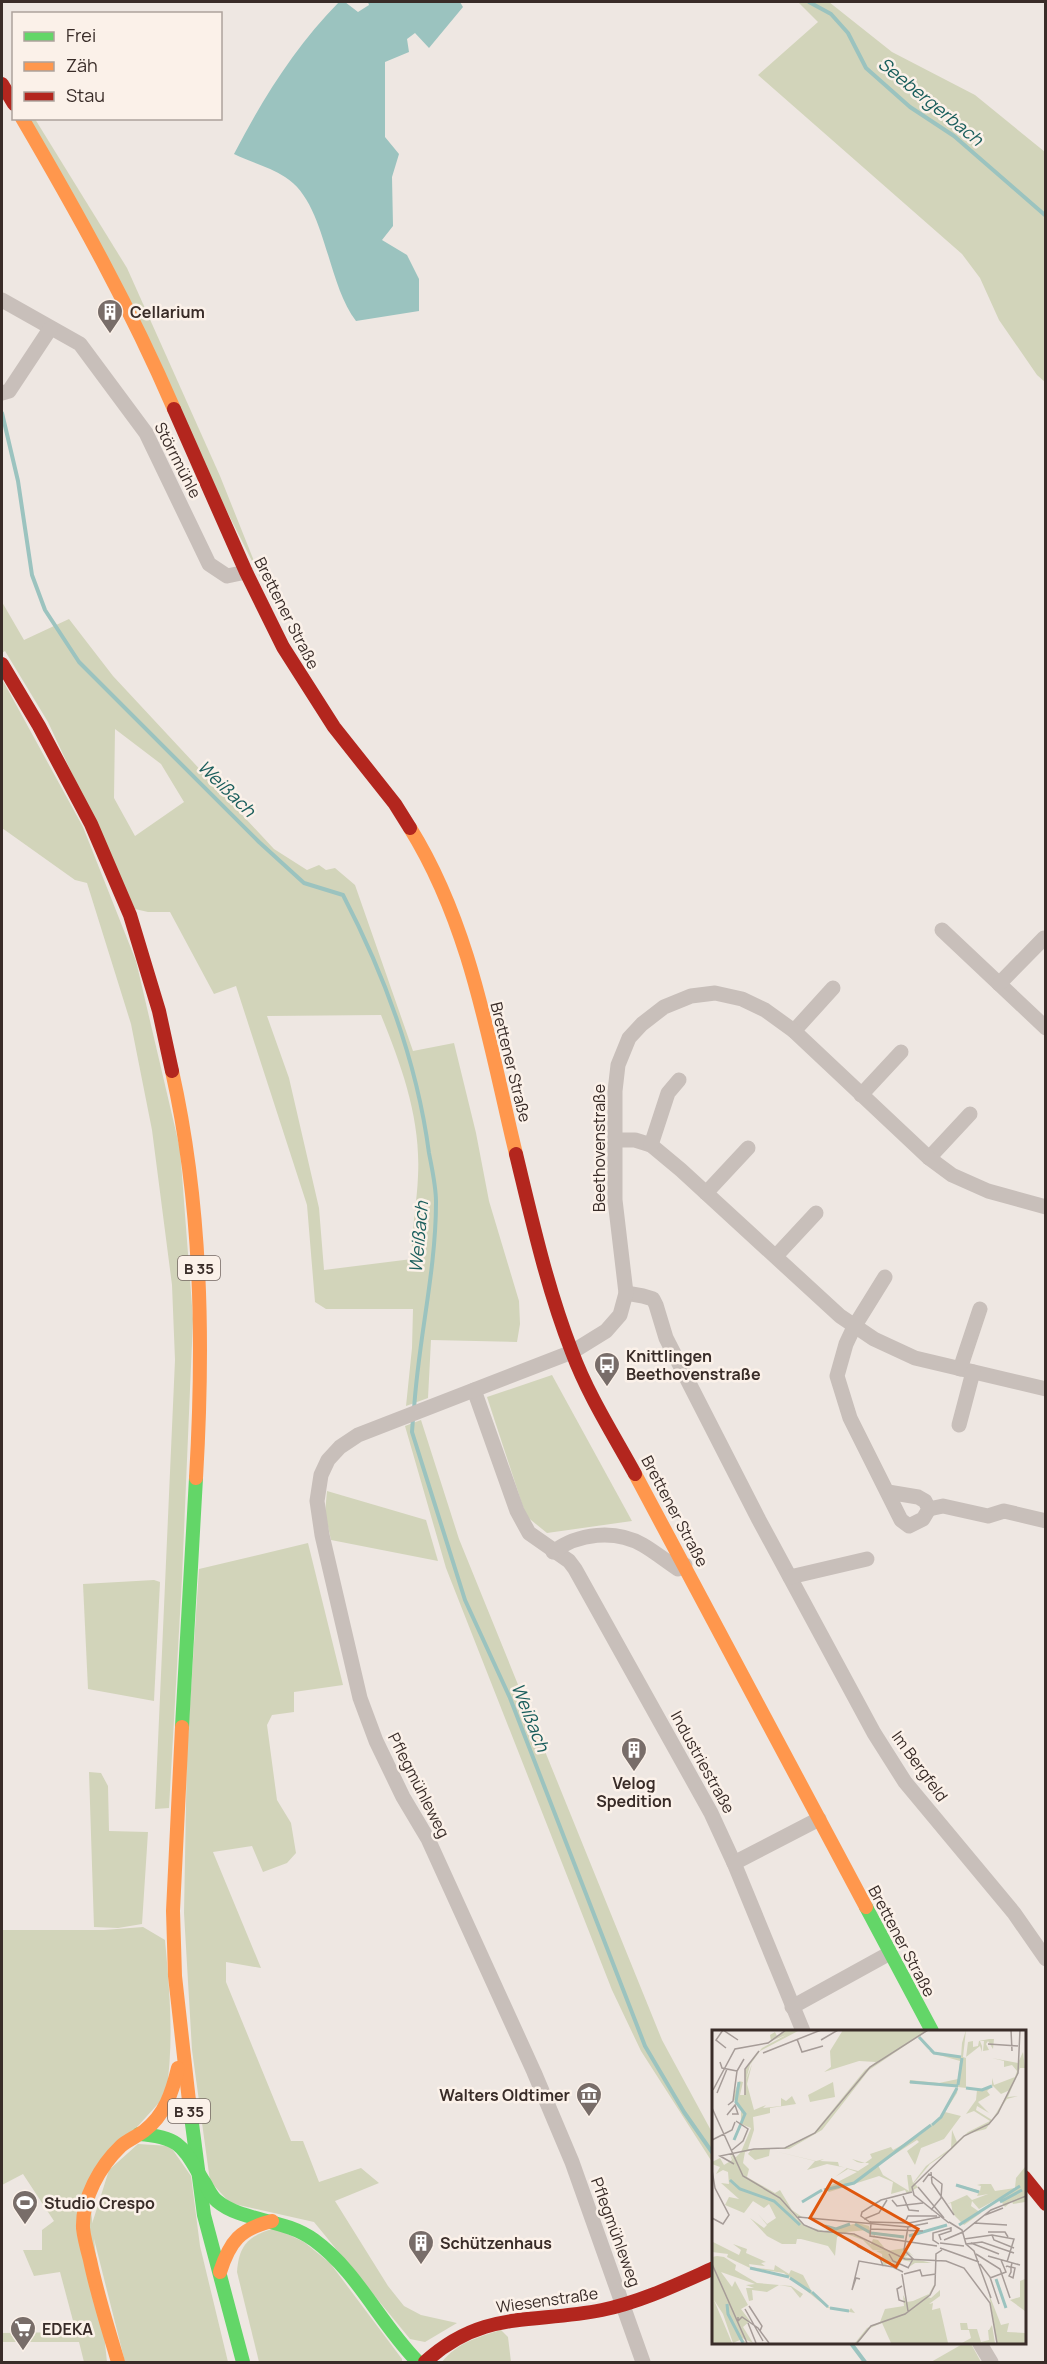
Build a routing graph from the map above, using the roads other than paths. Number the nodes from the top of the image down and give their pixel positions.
1 (2, 84) edge
2 (12, 101) edge
3 (23, 120) edge
4 (2, 300) edge
5 (50, 329) junction
6 (2, 393) edge
7 (246, 572) junction
8 (2, 664) edge
9 (942, 930) dead end
10 (1044, 938) dead end
11 (999, 984) junction
12 (833, 988) dead end
13 (1046, 1028) edge
14 (794, 1032) junction
15 (902, 1052) dead end
16 (679, 1080) dead end
17 (861, 1095) junction
18 (970, 1114) dead end
19 (616, 1140) junction
20 (651, 1145) junction
21 (748, 1148) dead end
22 (929, 1158) junction
23 (706, 1193) junction
24 (1046, 1207) edge
25 (816, 1213) dead end
26 (776, 1256) junction
27 (885, 1277) dead end
28 (626, 1293) junction
29 (980, 1309) dead end
30 (854, 1327) junction
31 (572, 1352) junction
32 (966, 1371) junction
33 (1045, 1388) edge
34 (474, 1389) junction
35 (959, 1425) dead end
36 (888, 1492) junction
37 (929, 1509) junction
38 (1046, 1521) edge
39 (553, 1552) junction
40 (867, 1559) dead end
41 (685, 1565) junction
42 (790, 1577) junction
43 (819, 1819) junction
44 (734, 1863) junction
45 (890, 1953) junction
46 (1046, 1959) edge
47 (792, 2007) junction
48 (803, 2030) edge
49 (931, 2030) edge
50 (182, 2052) junction
51 (139, 2134) junction
52 (197, 2171) junction
53 (1026, 2179) edge
54 (1046, 2204) edge
55 (272, 2221) junction
56 (712, 2269) edge
57 (220, 2272) junction
58 (622, 2304) junction
59 (981, 2343) edge
60 (118, 2362) edge
61 (243, 2362) edge
62 (418, 2362) edge
63 (425, 2362) edge
64 (644, 2362) edge
65 (991, 2362) edge

1 - 2 main road
3 - 7 main road, Brettener Straße
4 - 5 street, Störrmühle
5 - 6 street
5 - 7 street, Störrmühle
7 - 31 main road, Brettener Straße
8 - 50 main road, B 35
9 - 11 street
10 - 11 street
11 - 13 street
12 - 14 street
14 - 17 street, Beethovenstraße
14 - 19 street, Beethovenstraße
15 - 17 street
16 - 20 street
17 - 22 street, Beethovenstraße
18 - 22 street
19 - 20 street
19 - 28 street, Beethovenstraße
20 - 23 street
21 - 23 street
22 - 24 street, Beethovenstraße
23 - 26 street
25 - 26 street
26 - 30 street
27 - 30 street
28 - 31 street, Beethovenstraße
28 - 42 street, Im Bergfeld
29 - 32 street
30 - 32 street
30 - 36 street
31 - 34 street, Pflegmühleweg
31 - 41 main road, Brettener Straße
32 - 33 street
32 - 35 street
34 - 39 street, Industriestraße
34 - 58 street, Pflegmühleweg
36 - 37 street
36 - 37 street
37 - 38 street
39 - 41 street
39 - 44 street, Industriestraße
40 - 42 street
41 - 43 main road, Brettener Straße
42 - 46 street, Im Bergfeld
43 - 44 street
43 - 45 main road, Brettener Straße
44 - 47 street, Industriestraße
45 - 47 street
45 - 49 main road, Brettener Straße
47 - 48 street, Industriestraße
50 - 51 main road
50 - 52 main road, B 35
51 - 52 main road
51 - 60 main road
52 - 55 main road
52 - 57 main road, B 35
53 - 54 main road
55 - 57 main road
55 - 62 main road
56 - 58 main road, Wiesenstraße
57 - 61 main road, B 35
58 - 63 main road, Wiesenstraße
58 - 64 street, Pflegmühleweg
59 - 65 street

